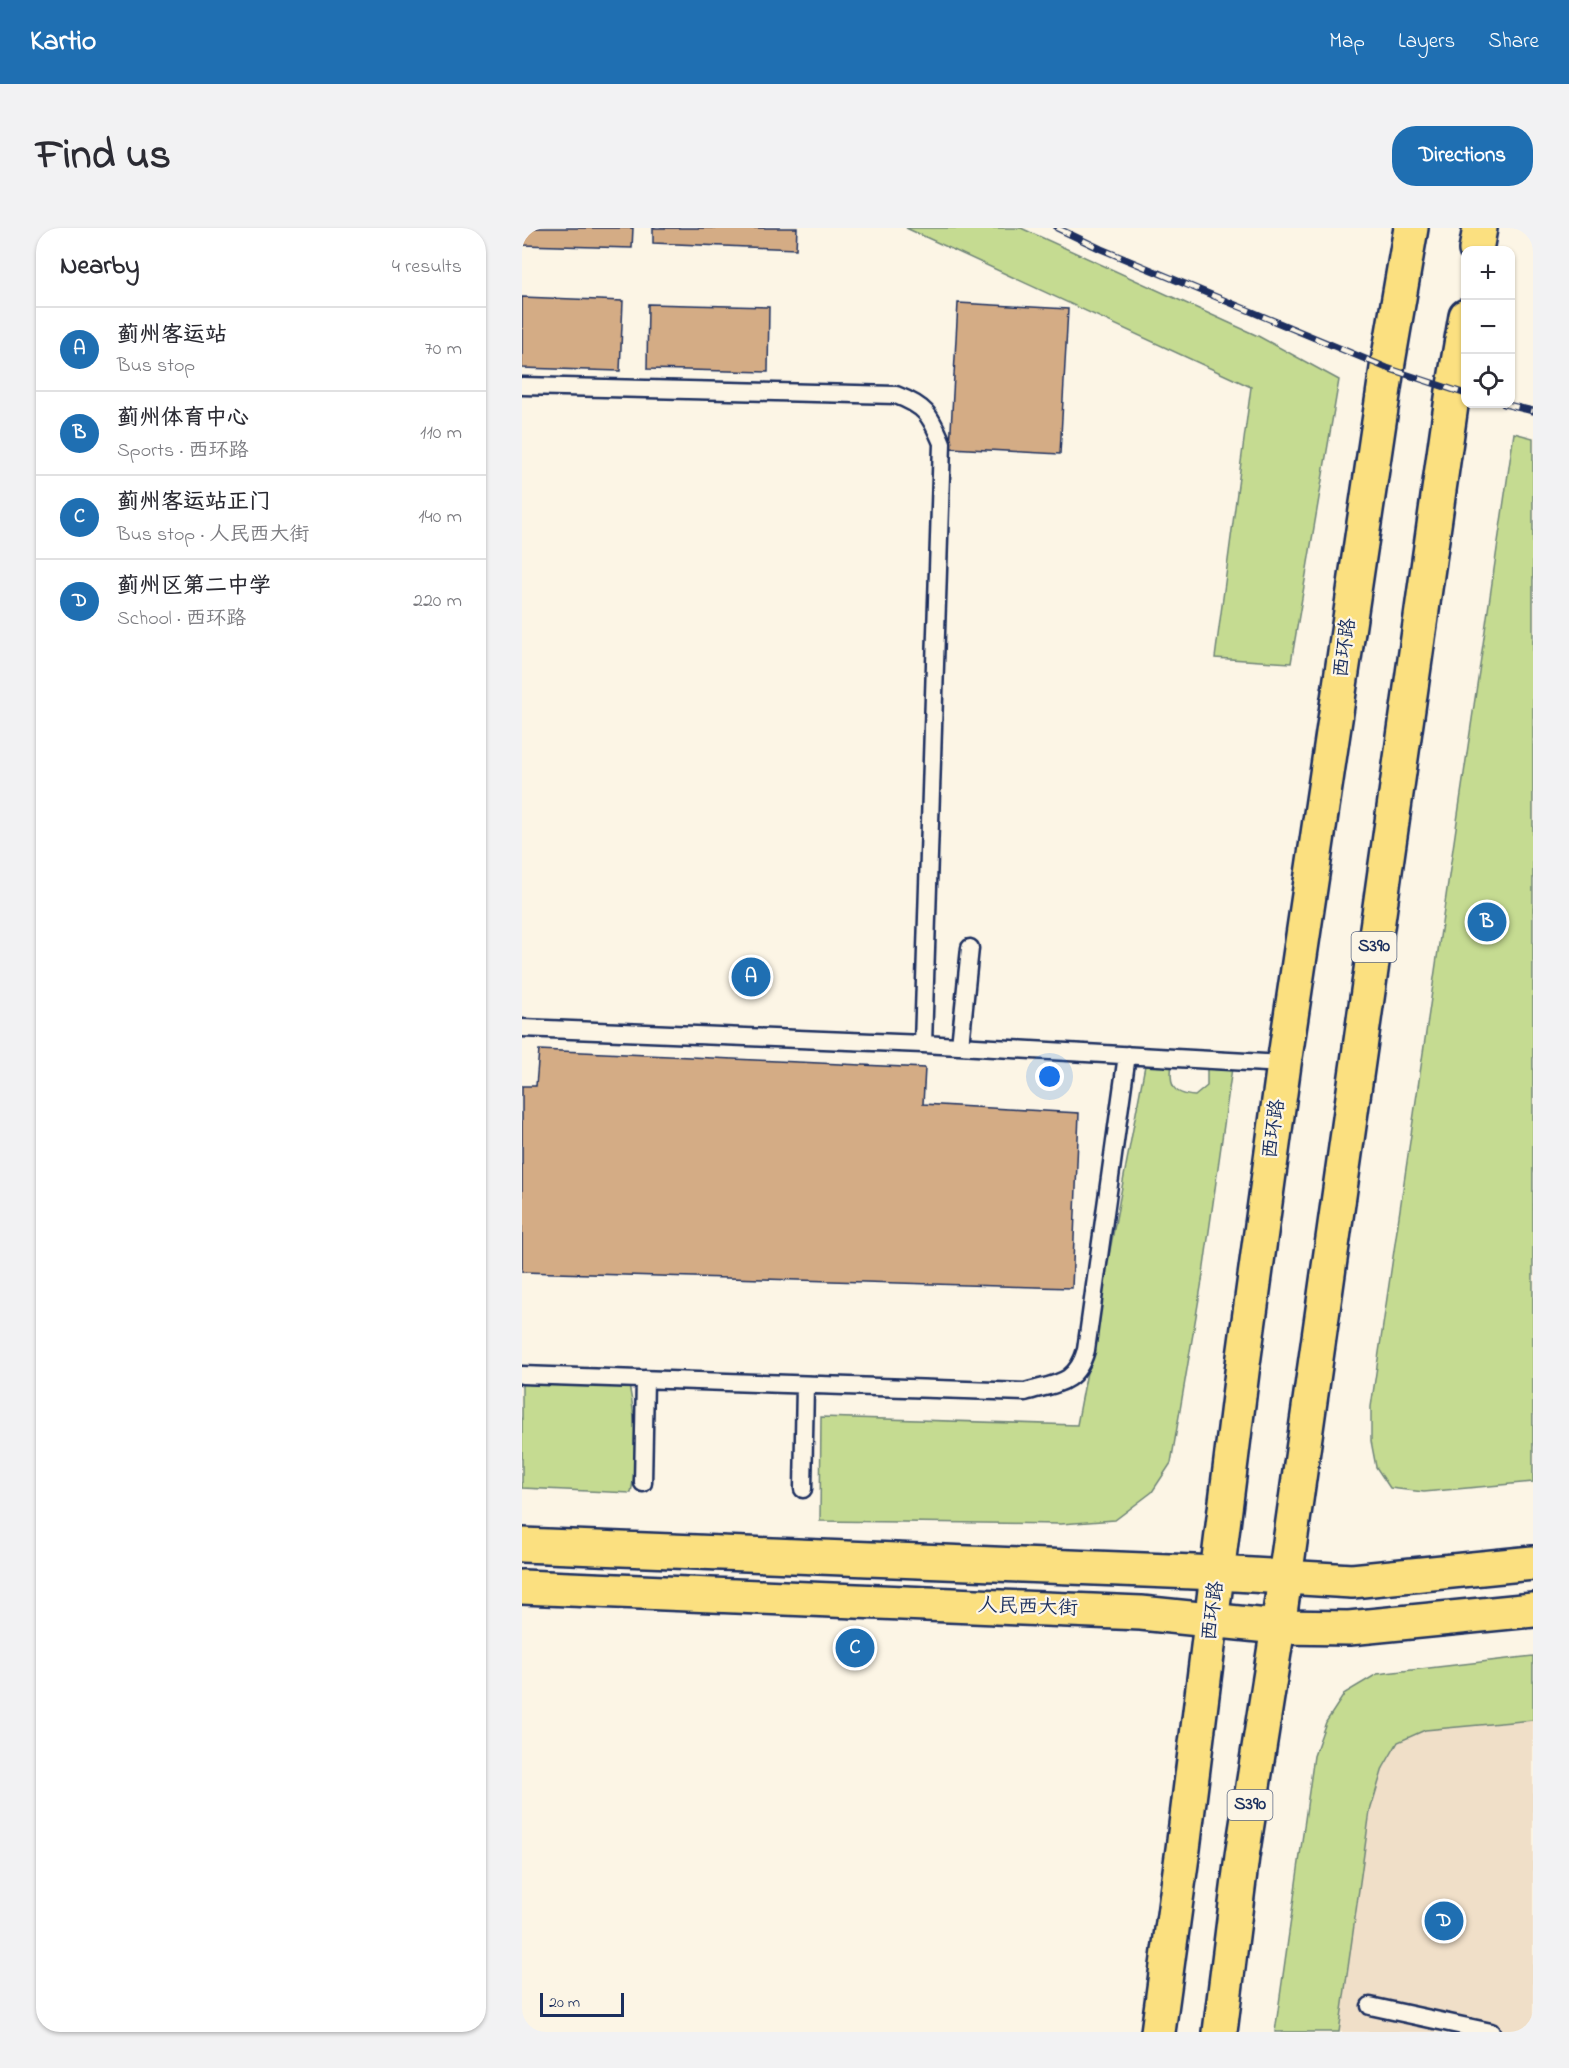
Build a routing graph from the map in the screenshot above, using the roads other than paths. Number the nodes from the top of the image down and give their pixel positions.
1 (1411, 228) edge
2 (1480, 228) edge
3 (1477, 246) edge
4 (1461, 347) edge
5 (522, 386) edge
6 (969, 948) dead end
7 (522, 1028) edge
8 (923, 1044) junction
9 (960, 1046) junction
10 (1127, 1055) junction
11 (1284, 1064) junction
12 (522, 1375) edge
13 (645, 1379) junction
14 (805, 1385) junction
15 (643, 1483) dead end
16 (802, 1489) dead end
17 (522, 1545) edge
18 (1533, 1563) edge
19 (1143, 1570) junction
20 (1218, 1573) junction
21 (1284, 1578) junction
22 (522, 1587) edge
23 (1533, 1610) edge
24 (1141, 1613) junction
25 (1213, 1622) junction
26 (1278, 1627) junction
27 (1370, 2006) dead end
28 (1158, 2032) edge
29 (1220, 2032) edge
30 (1491, 2032) edge

1 - 11 main road, 西环路
2 - 3 main road
4 - 21 main road, S390
5 - 8 lane
6 - 9 lane
7 - 8 lane
8 - 9 lane
9 - 10 lane
10 - 11 lane
10 - 14 lane
11 - 20 main road, 西环路
12 - 13 lane
13 - 14 lane
13 - 15 lane
14 - 16 lane
17 - 19 main road
18 - 21 main road
19 - 20 main road
19 - 24 main road
20 - 21 main road
20 - 25 main road, 西环路
21 - 26 main road, S390
22 - 24 main road, 人民西大街
23 - 26 main road, 人民西大街
24 - 25 main road, 人民西大街
25 - 26 main road, 人民西大街
25 - 28 main road, 西环路
26 - 29 main road, S390
27 - 30 lane

